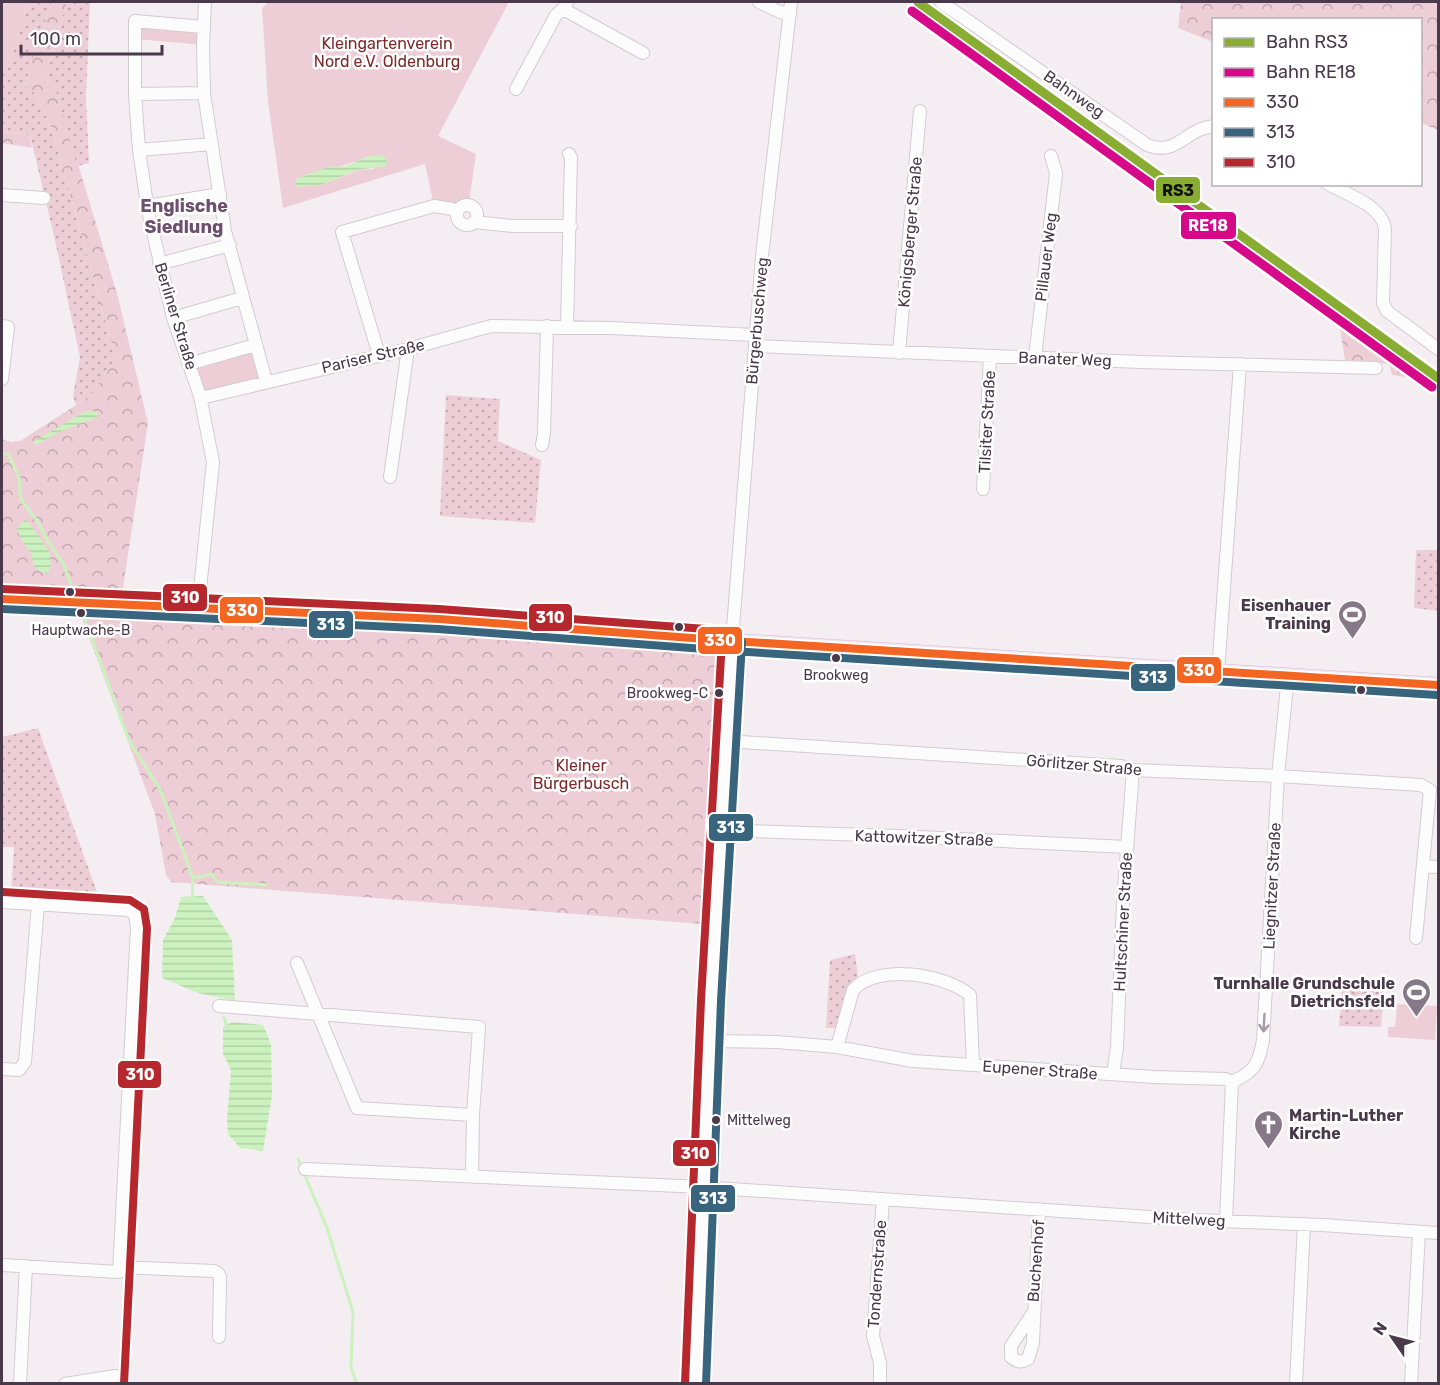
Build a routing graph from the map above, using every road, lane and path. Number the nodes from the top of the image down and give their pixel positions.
1 (206, 2) edge
2 (759, 2) edge
3 (941, 2) edge
4 (565, 5) edge
5 (791, 8) edge
6 (203, 27) junction
7 (643, 53) dead end
8 (516, 89) dead end
9 (204, 93) junction
10 (135, 94) junction
11 (920, 111) dead end
12 (1212, 126) edge
13 (212, 144) junction
14 (139, 150) junction
15 (569, 154) dead end
16 (1051, 156) dead end
17 (1332, 186) edge
18 (220, 194) junction
19 (2, 195) edge
20 (44, 198) dead end
21 (147, 206) junction
22 (570, 226) junction
23 (230, 246) junction
24 (159, 264) junction
25 (242, 298) junction
26 (173, 318) junction
27 (2, 326) edge
28 (547, 326) junction
29 (567, 327) junction
30 (755, 341) junction
31 (255, 345) junction
32 (408, 349) junction
33 (1438, 349) edge
34 (899, 353) junction
35 (379, 355) junction
36 (990, 356) junction
37 (1035, 358) junction
38 (189, 364) junction
39 (1240, 364) junction
40 (1376, 368) dead end
41 (2, 379) edge
42 (266, 381) junction
43 (201, 398) junction
44 (542, 445) dead end
45 (390, 477) dead end
46 (984, 489) dead end
47 (2, 599) edge
48 (198, 609) junction
49 (732, 641) junction
50 (1218, 672) junction
51 (1288, 675) junction
52 (1438, 685) edge
53 (726, 741) junction
54 (1133, 770) junction
55 (1278, 776) junction
56 (1434, 787) edge
57 (720, 830) junction
58 (1127, 847) junction
59 (1423, 866) junction
60 (1438, 867) edge
61 (2, 902) edge
62 (38, 904) junction
63 (1416, 938) dead end
64 (297, 963) dead end
65 (219, 1006) dead end
66 (318, 1014) junction
67 (709, 1041) junction
68 (837, 1047) junction
69 (973, 1065) junction
70 (2, 1069) edge
71 (1113, 1074) junction
72 (1232, 1082) junction
73 (473, 1115) junction
74 (305, 1170) dead end
75 (472, 1176) junction
76 (702, 1187) junction
77 (883, 1199) junction
78 (1040, 1209) junction
79 (1226, 1221) junction
80 (1304, 1224) junction
81 (1419, 1232) junction
82 (1438, 1233) edge
83 (2, 1265) edge
84 (26, 1266) junction
85 (119, 1269) junction
86 (1033, 1313) dead end
87 (219, 1337) dead end
88 (115, 1376) dead end
89 (20, 1383) edge
90 (65, 1383) edge
91 (695, 1383) edge
92 (880, 1383) edge
93 (1296, 1383) edge
94 (1411, 1383) edge

1 - 6 street
2 - 5 street
3 - 12 street, Bahnweg
4 - 7 street
4 - 8 street
5 - 30 street, Bürgerbuschweg
6 - 9 street
6 - 10 street, Berliner Straße
9 - 10 street
9 - 13 street
10 - 14 street, Berliner Straße
11 - 34 street, Königsberger Straße
13 - 14 street
13 - 18 street
14 - 21 street, Berliner Straße
15 - 22 street
16 - 37 street, Pillauer Weg
17 - 33 street
18 - 21 street
18 - 23 street
19 - 20 street
21 - 24 street, Berliner Straße
22 - 29 street
22 - 35 street
23 - 24 street
23 - 25 street
24 - 26 street, Berliner Straße
25 - 26 street
25 - 31 street
26 - 38 street, Berliner Straße
27 - 41 street
28 - 29 street, Pariser Straße
28 - 32 street, Pariser Straße
28 - 44 street
29 - 30 street, Pariser Straße
30 - 34 street, Banater Weg
30 - 49 street, Bürgerbuschweg
31 - 38 street
31 - 42 street
32 - 35 street, Pariser Straße
32 - 45 street
34 - 36 street, Banater Weg
35 - 42 street, Pariser Straße
36 - 37 street, Banater Weg
36 - 46 street, Tilsiter Straße
37 - 39 street, Banater Weg
38 - 43 street, Berliner Straße
39 - 40 street, Banater Weg
39 - 50 street
42 - 43 street, Pariser Straße
43 - 48 street, Berliner Straße
47 - 48 main road
48 - 49 main road
49 - 50 main road
49 - 53 street
50 - 51 main road
51 - 52 main road
51 - 55 street, Liegnitzer Straße
53 - 54 street, Görlitzer Straße
53 - 57 street
54 - 55 street, Görlitzer Straße
54 - 58 street, Hultschiner Straße
55 - 56 street, Görlitzer Straße
55 -> 72 street, Liegnitzer Straße
56 - 59 street
57 - 58 street, Kattowitzer Straße
57 - 67 street
58 - 71 street, Hultschiner Straße
59 - 60 street
59 - 63 street
61 - 62 street
62 - 70 street
62 - 85 street
64 - 66 street
65 - 66 street
66 - 73 street
66 - 73 street
67 - 68 street, Eupener Straße
67 - 76 street
68 - 69 street, Eupener Straße
68 - 69 street
69 - 71 street, Eupener Straße
71 - 72 street, Eupener Straße
72 - 79 street
73 - 75 street
74 - 75 street, Mittelweg
75 - 76 street, Mittelweg
76 - 77 street, Mittelweg
76 - 91 street
77 - 78 street, Mittelweg
77 - 92 street, Tondernstraße
78 - 79 street, Mittelweg
78 - 86 street, Buchenhof
79 - 80 street, Mittelweg
80 - 81 street, Mittelweg
80 - 93 street
81 - 82 street, Mittelweg
81 - 94 street
83 - 84 street
84 - 85 street
84 - 89 street
85 - 87 street
88 - 90 street

